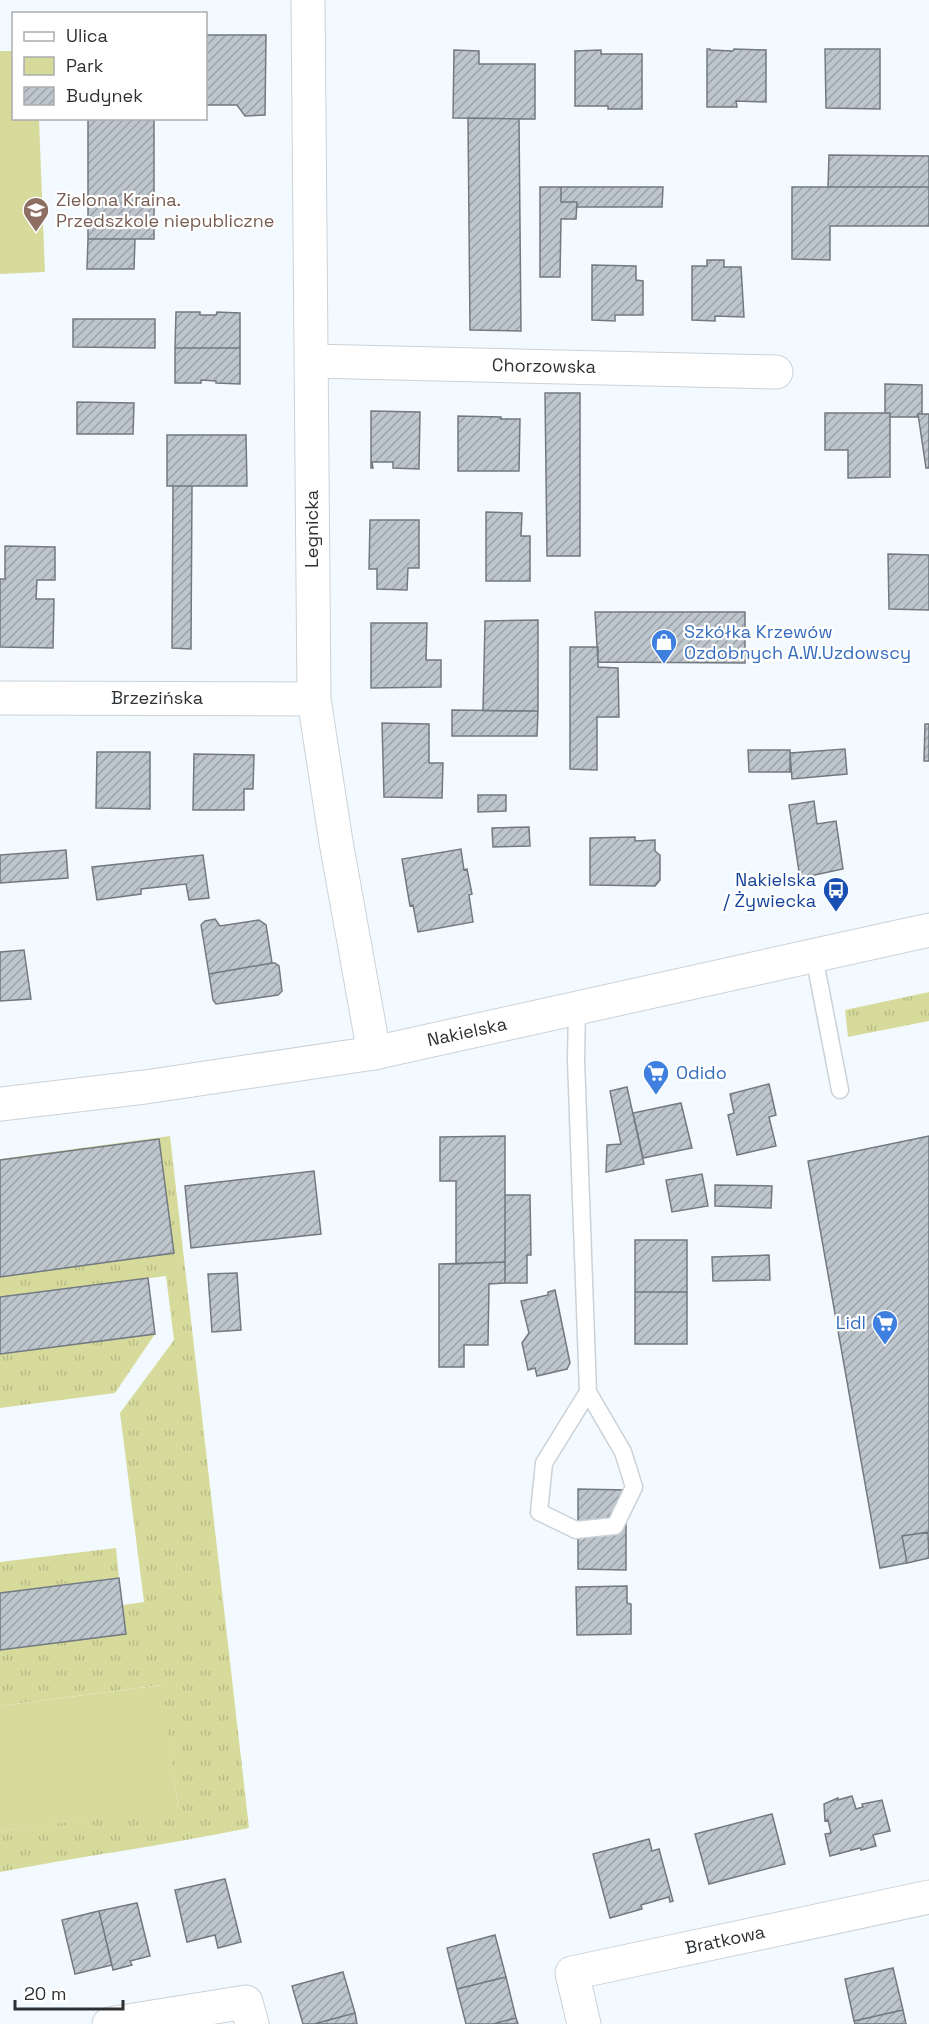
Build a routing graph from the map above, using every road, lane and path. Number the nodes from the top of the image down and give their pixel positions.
1 (308, 0) edge
2 (312, 361) junction
3 (776, 372) dead end
4 (0, 698) edge
5 (314, 699) junction
6 (929, 930) edge
7 (814, 956) junction
8 (577, 1008) junction
9 (374, 1053) junction
10 (840, 1090) dead end
11 (0, 1104) edge
12 (588, 1392) junction
13 (929, 1897) edge
14 (109, 2024) edge
15 (252, 2024) edge
16 (584, 2024) edge

1 - 2 street, Legnicka
2 - 3 street, Chorzowska
2 - 5 street, Legnicka
4 - 5 street, Brzezińska
5 - 9 street, Legnicka
6 - 7 street, Nakielska
7 - 8 street, Nakielska
7 - 10 lane
8 - 9 street, Nakielska
8 - 12 lane
9 - 11 street, Nakielska
12 - 12 lane
13 - 16 street, Bratkowa
14 - 15 street

